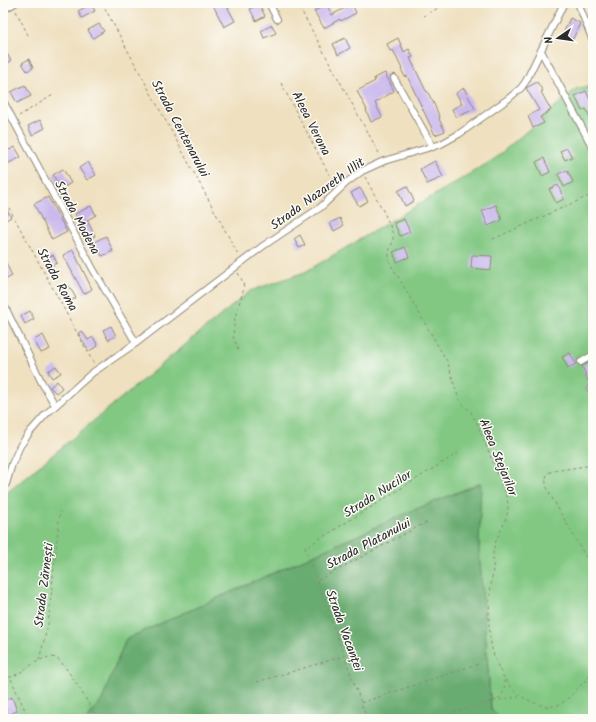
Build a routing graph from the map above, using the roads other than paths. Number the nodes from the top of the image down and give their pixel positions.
1 (269, 3) edge
2 (564, 3) edge
3 (578, 3) edge
4 (14, 4) edge
5 (3, 10) edge
6 (277, 19) dead end
7 (593, 41) edge
8 (541, 51) junction
9 (394, 78) dead end
10 (3, 101) edge
11 (432, 147) junction
12 (593, 148) edge
13 (3, 303) edge
14 (136, 342) junction
15 (593, 355) edge
16 (581, 362) dead end
17 (55, 405) junction
18 (6, 484) dead end

1 - 6 street
2 - 8 street, Strada Nazareth Illit
3 - 7 street
4 - 5 street
8 - 11 street, Strada Nazareth Illit
8 - 12 street
9 - 11 street
10 - 14 street, Strada Modena
11 - 14 street, Strada Nazareth Illit
13 - 17 street
14 - 17 street, Strada Nazareth Illit
15 - 16 street
17 - 18 street, Strada Nazareth Illit

